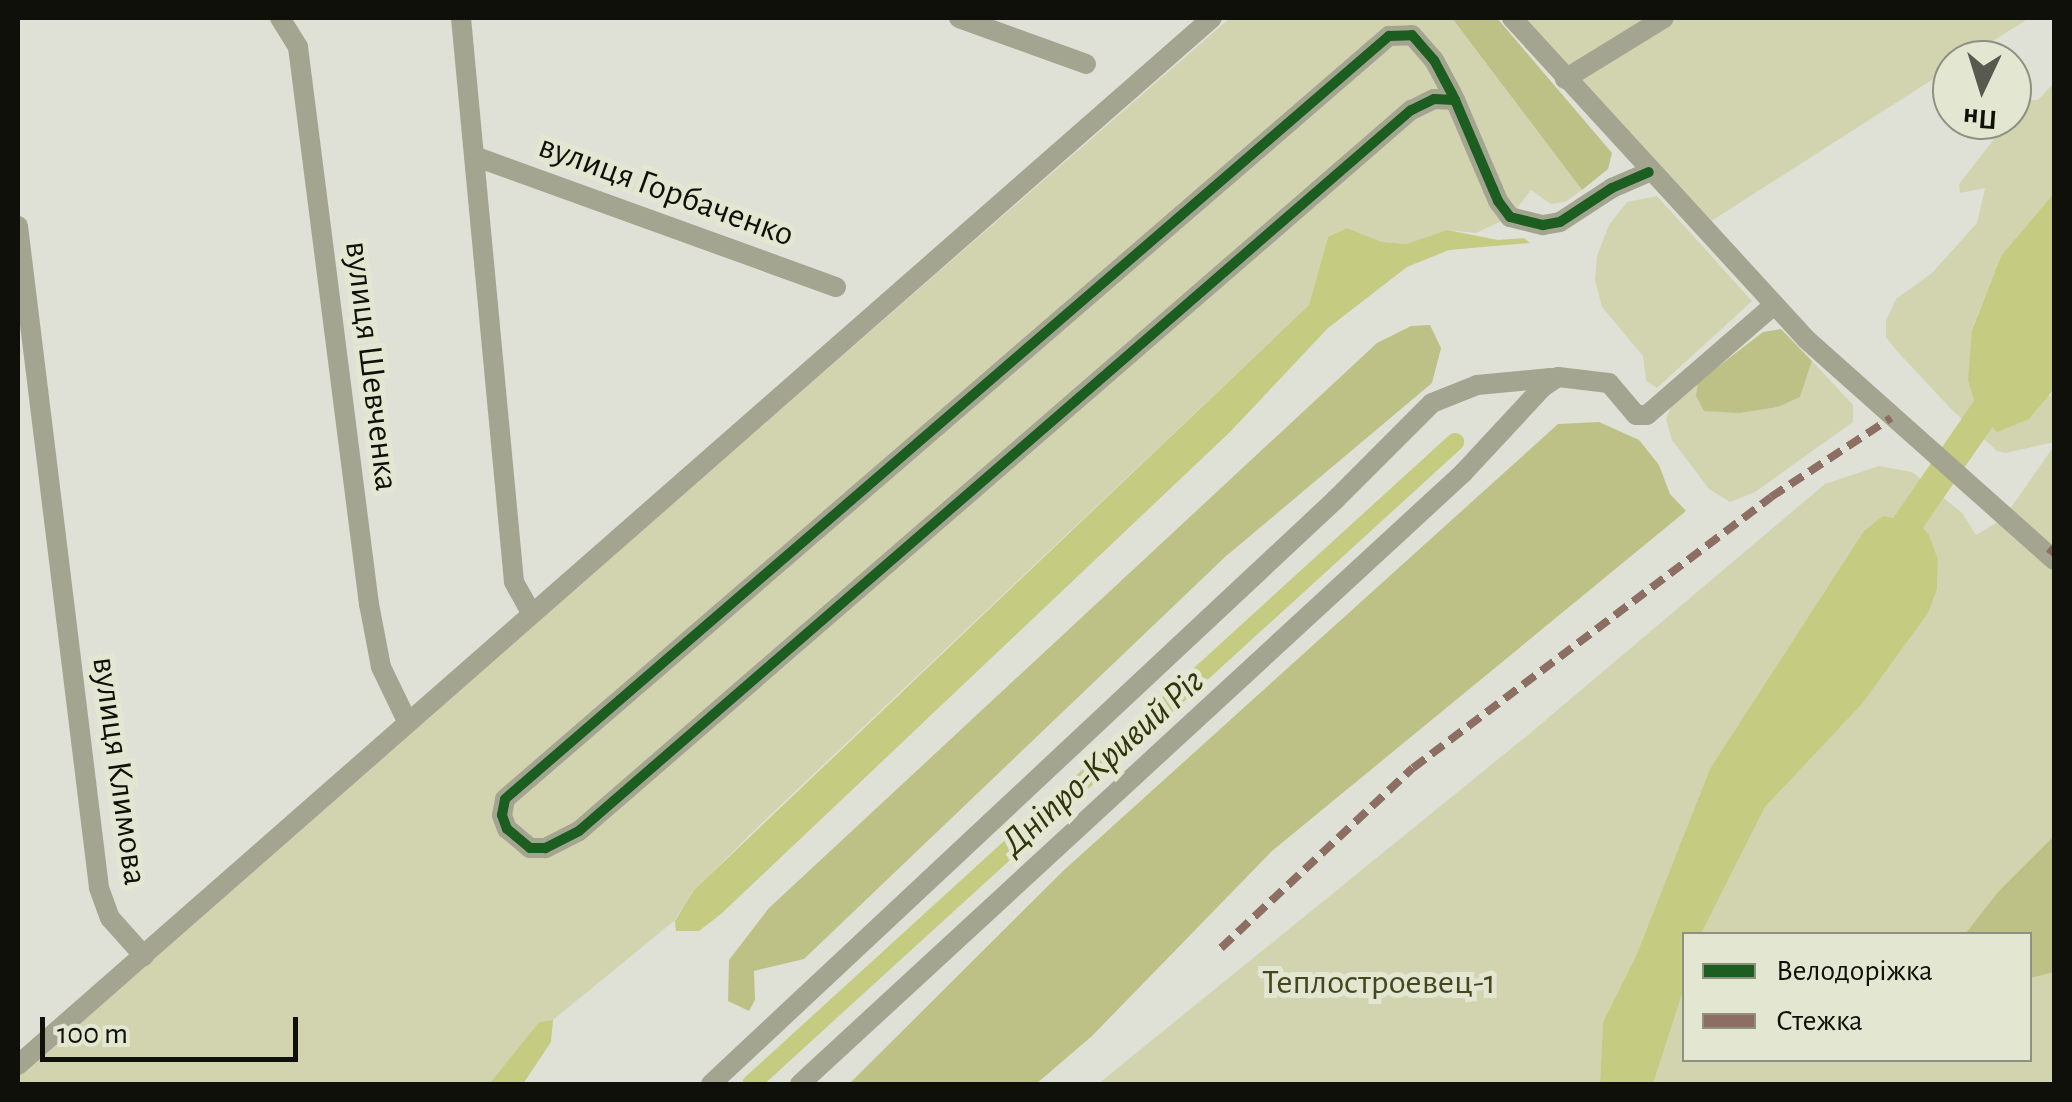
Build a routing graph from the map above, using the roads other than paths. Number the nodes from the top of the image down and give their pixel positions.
1 (280, 18) edge
2 (461, 18) edge
3 (959, 18) edge
4 (1212, 18) edge
5 (1512, 18) edge
6 (1664, 18) edge
7 (1086, 64) dead end
8 (1566, 79) junction
9 (1455, 100) junction
10 (474, 156) junction
11 (1650, 172) junction
12 (18, 226) edge
13 (836, 286) dead end
14 (1774, 305) junction
15 (1558, 377) junction
16 (2054, 560) edge
17 (531, 612) junction
18 (407, 721) junction
19 (144, 956) junction
20 (18, 1066) edge
21 (711, 1084) edge
22 (800, 1084) edge

1 - 18 street, вулиця Шевченка
2 - 10 street
3 - 7 street
4 - 17 street
5 - 8 street
6 - 8 street
8 - 11 street
9 - 9 street
9 - 11 street
10 - 13 street, вулиця Горбаченко
10 - 17 street
11 - 14 street
12 - 19 street, вулиця Климова
14 - 15 street
14 - 16 street
15 - 21 street
15 - 22 street
17 - 18 street
18 - 19 street
19 - 20 street

